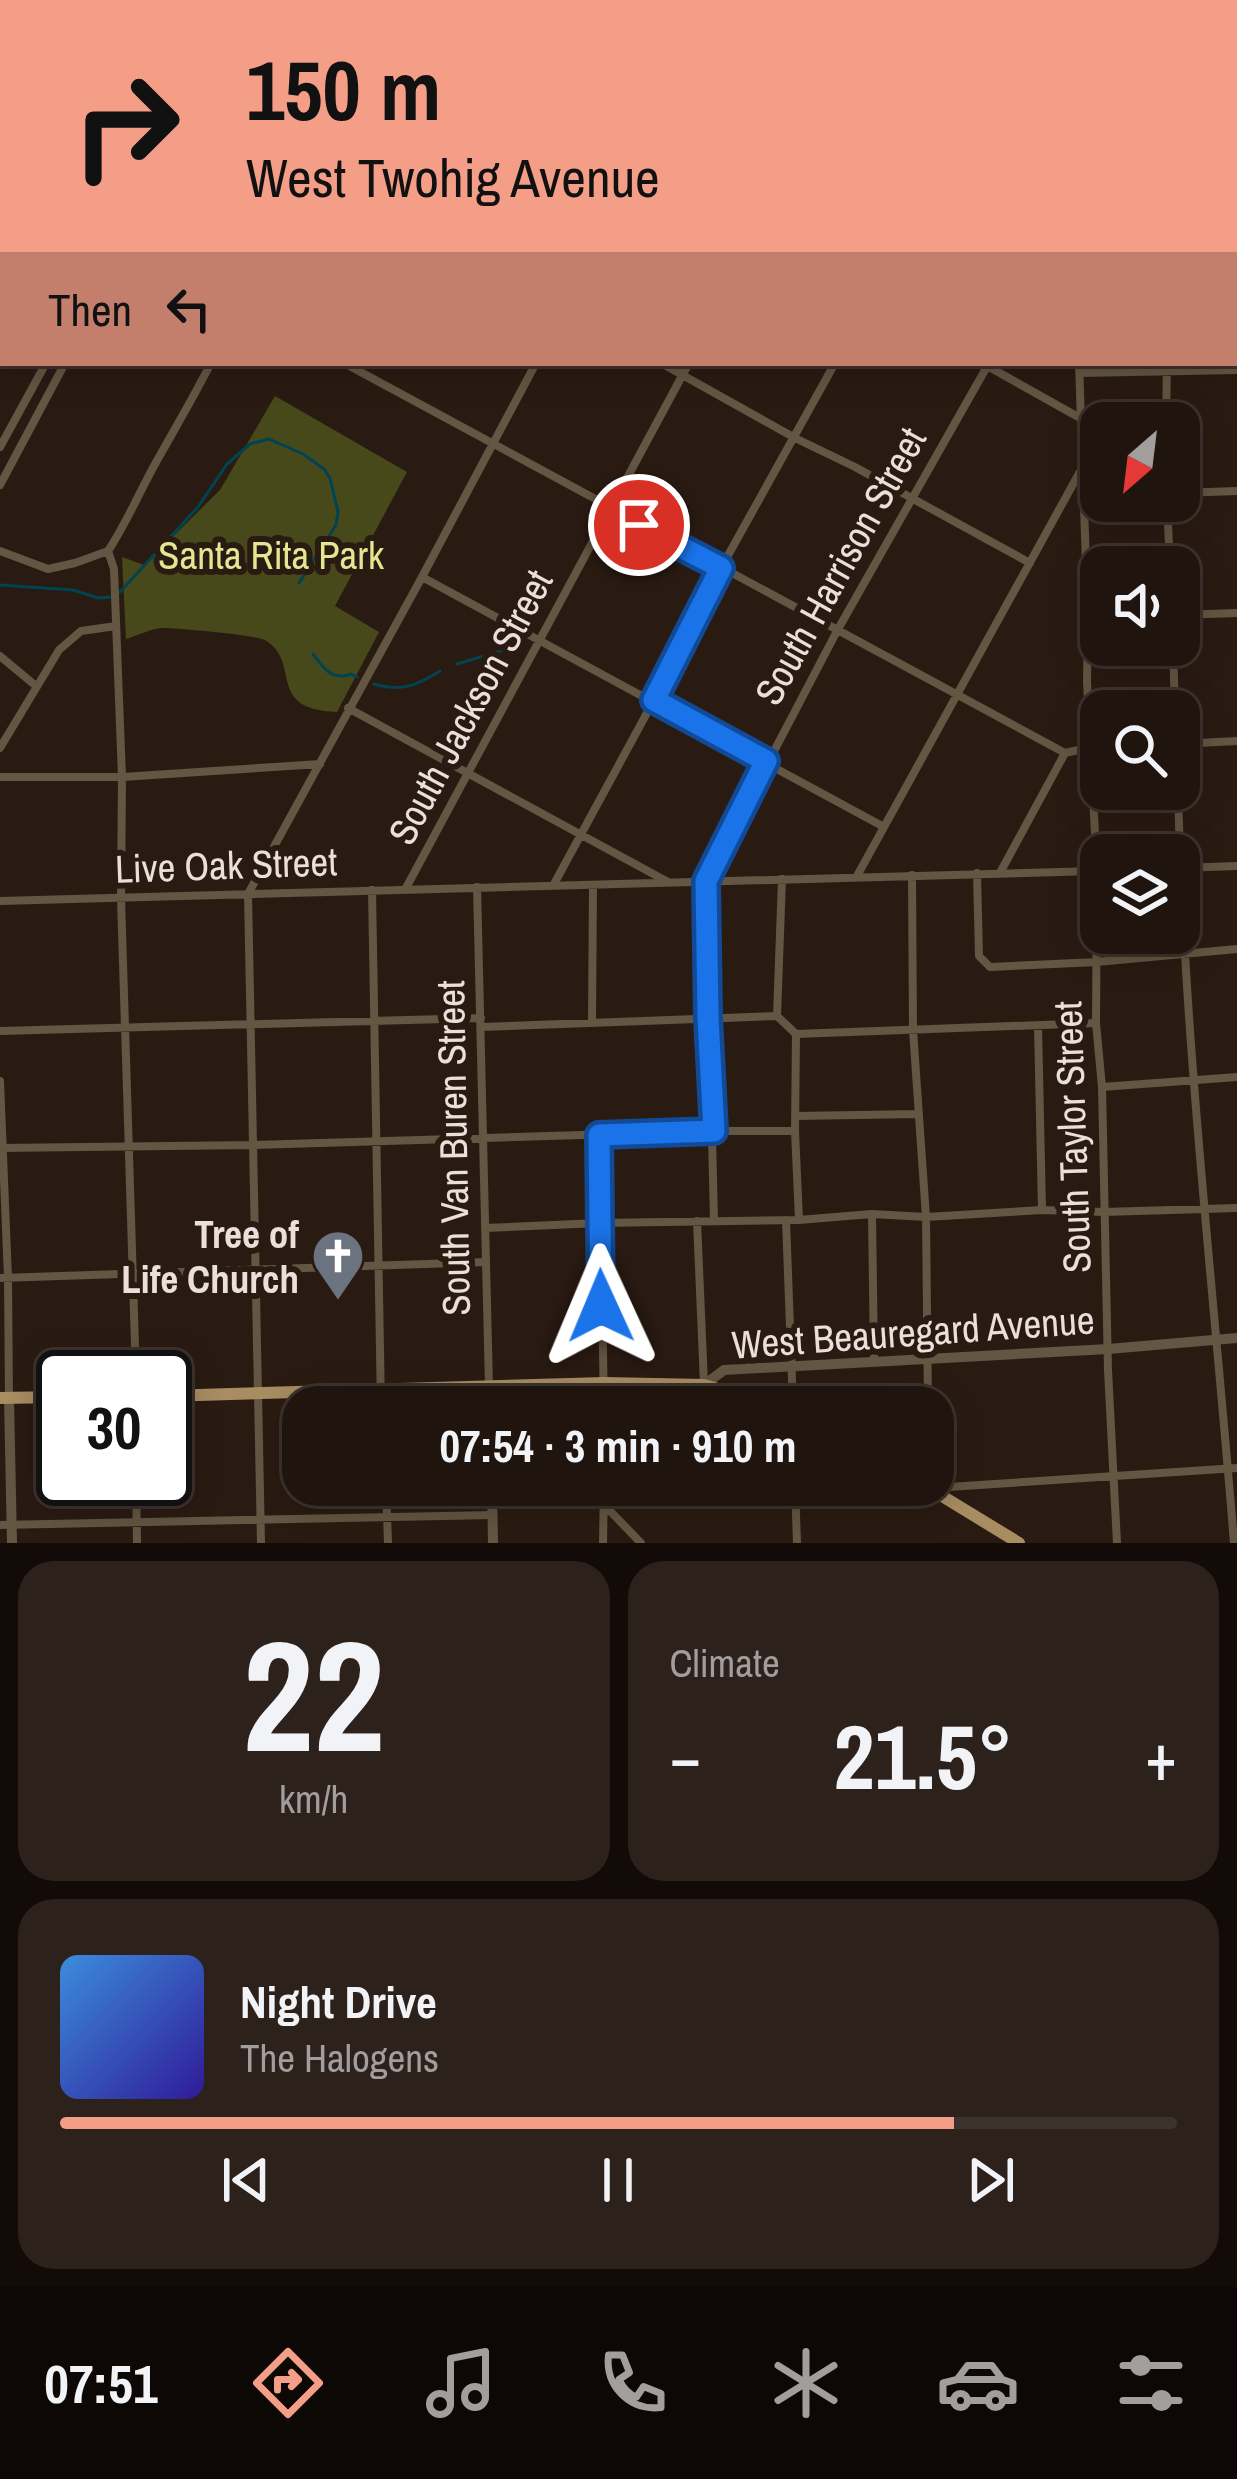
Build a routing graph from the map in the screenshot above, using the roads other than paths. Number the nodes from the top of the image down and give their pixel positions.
1 (44, 366) edge
2 (63, 366) edge
3 (210, 366) edge
4 (359, 366) edge
5 (534, 366) edge
6 (666, 366) edge
7 (688, 366) edge
8 (833, 366) edge
9 (985, 366) edge
10 (990, 366) edge
11 (1080, 368) edge
12 (1167, 368) edge
13 (1237, 370) edge
14 (683, 375) junction
15 (1081, 402) edge
16 (1166, 402) edge
17 (1080, 417) edge
18 (795, 438) junction
19 (492, 444) junction
20 (0, 447) edge
21 (1080, 472) edge
22 (0, 485) edge
23 (1237, 491) edge
24 (1200, 492) edge
25 (912, 498) junction
26 (610, 509) junction
27 (0, 551) edge
28 (108, 551) junction
29 (1030, 563) junction
30 (721, 568) junction
31 (422, 577) junction
32 (1237, 614) edge
33 (1200, 615) edge
34 (116, 626) junction
35 (837, 631) junction
36 (541, 639) junction
37 (0, 656) edge
38 (36, 686) junction
39 (958, 695) junction
40 (654, 700) junction
41 (348, 708) junction
42 (1237, 741) edge
43 (1200, 743) edge
44 (0, 748) edge
45 (1080, 749) edge
46 (1065, 753) junction
47 (766, 761) junction
48 (320, 764) junction
49 (468, 773) junction
50 (0, 777) edge
51 (122, 777) junction
52 (884, 827) junction
53 (581, 834) junction
54 (1237, 866) edge
55 (1200, 867) edge
56 (1080, 871) edge
57 (977, 873) junction
58 (1000, 873) junction
59 (912, 875) junction
60 (857, 877) junction
61 (782, 879) junction
62 (706, 881) junction
63 (669, 882) junction
64 (593, 884) junction
65 (553, 885) junction
66 (478, 887) junction
67 (406, 889) junction
68 (372, 890) junction
69 (248, 894) junction
70 (121, 899) junction
71 (0, 901) edge
72 (1237, 949) edge
73 (1200, 951) edge
74 (1097, 954) edge
75 (1167, 954) edge
76 (1184, 954) edge
77 (1097, 962) junction
78 (778, 1016) junction
79 (708, 1018) junction
80 (376, 1021) junction
81 (592, 1021) junction
82 (481, 1023) junction
83 (1096, 1023) junction
84 (249, 1024) junction
85 (1038, 1025) junction
86 (125, 1028) junction
87 (913, 1030) junction
88 (0, 1031) edge
89 (796, 1034) junction
90 (1237, 1077) edge
91 (1193, 1079) junction
92 (0, 1081) edge
93 (1102, 1087) junction
94 (919, 1114) junction
95 (795, 1116) junction
96 (714, 1131) junction
97 (795, 1131) junction
98 (599, 1135) junction
99 (483, 1139) junction
100 (377, 1142) junction
101 (254, 1145) junction
102 (129, 1147) junction
103 (1, 1148) edge
104 (1237, 1208) edge
105 (1042, 1210) junction
106 (1204, 1210) junction
107 (1104, 1212) junction
108 (872, 1214) junction
109 (926, 1217) junction
110 (786, 1220) junction
111 (799, 1220) junction
112 (697, 1221) junction
113 (714, 1221) junction
114 (599, 1223) junction
115 (485, 1228) junction
116 (486, 1262) junction
117 (380, 1266) junction
118 (257, 1270) junction
119 (133, 1274) junction
120 (4, 1278) edge
121 (1237, 1338) edge
122 (1218, 1340) junction
123 (1108, 1349) junction
124 (135, 1350) edge
125 (928, 1359) junction
126 (874, 1360) junction
127 (792, 1366) junction
128 (604, 1383) junction
129 (704, 1385) junction
130 (380, 1386) edge
131 (489, 1386) edge
132 (518, 1386) edge
133 (707, 1386) edge
134 (792, 1386) edge
135 (928, 1386) edge
136 (282, 1392) edge
137 (256, 1393) junction
138 (192, 1395) edge
139 (36, 1397) edge
140 (5, 1398) edge
141 (1233, 1468) edge
142 (1115, 1477) junction
143 (954, 1485) edge
144 (954, 1503) edge
145 (136, 1506) edge
146 (387, 1506) edge
147 (493, 1506) edge
148 (604, 1506) edge
149 (605, 1506) edge
150 (796, 1506) edge
151 (493, 1515) junction
152 (388, 1517) junction
153 (261, 1520) junction
154 (136, 1522) junction
155 (6, 1525) edge
156 (1017, 1542) edge
157 (12, 1543) edge
158 (137, 1543) edge
159 (261, 1543) edge
160 (388, 1543) edge
161 (493, 1543) edge
162 (603, 1543) edge
163 (641, 1543) edge
164 (797, 1543) edge
165 (1117, 1543) edge
166 (1234, 1543) edge

1 - 20 street
2 - 22 street
3 - 28 street
4 - 19 street
5 - 19 street
6 - 14 street
7 - 14 street, South Jackson Street
8 - 18 street
9 - 25 street, South Harrison Street
10 - 17 street
11 - 12 street
11 - 15 street, South Taylor Street
12 - 13 street
12 - 16 street
14 - 18 street
14 - 26 street, South Jackson Street
18 - 25 street
18 - 30 street
19 - 26 street
19 - 31 street
21 - 29 street
23 - 24 street
25 - 29 street
25 - 35 street, South Harrison Street
26 - 30 street
26 - 36 street, South Jackson Street
27 - 28 street
28 - 34 street
29 - 39 street
30 - 35 street
30 - 40 street
31 - 36 street
31 - 41 street
32 - 33 street
34 - 38 street
34 - 51 street
35 - 39 street
35 - 47 street, South Harrison Street
36 - 40 street
36 - 49 street, South Jackson Street
37 - 38 street
38 - 44 street
39 - 46 street
39 - 52 street
40 - 47 street
40 - 53 street
41 - 48 street
41 - 49 street
42 - 43 street
45 - 46 street
46 - 58 street
47 - 52 street
47 - 62 street, South Harrison Street
48 - 51 street
48 - 69 street
49 - 53 street
49 - 67 street, South Jackson Street
50 - 51 street
51 - 70 street
52 - 60 street
53 - 63 street
53 - 65 street
54 - 55 street
56 - 58 street, Live Oak Street
57 - 58 street, Live Oak Street
57 - 59 street, Live Oak Street
57 - 77 street
59 - 60 street, Live Oak Street
59 - 87 street
60 - 61 street, Live Oak Street
61 - 62 street, Live Oak Street
61 - 78 street
62 - 63 street, Live Oak Street
62 - 79 street, South Harrison Street
63 - 64 street, Live Oak Street
64 - 65 street, Live Oak Street
64 - 81 street
65 - 66 street, Live Oak Street
66 - 67 street, Live Oak Street
66 - 82 street, South Van Buren Street
67 - 68 street, Live Oak Street
68 - 69 street, Live Oak Street
68 - 80 street, South Jackson Street
69 - 70 street, Live Oak Street
69 - 84 street
70 - 71 street, Live Oak Street
70 - 86 street
72 - 73 street
74 - 77 street, South Taylor Street
75 - 77 street
76 - 91 street
77 - 83 street, South Taylor Street
78 - 79 street
78 - 89 street
79 - 81 street
79 - 96 street, South Harrison Street
80 - 82 street
80 - 84 street
80 - 100 street, South Jackson Street
81 - 82 street
82 - 99 street, South Van Buren Street
83 - 85 street
83 - 93 street, South Taylor Street
84 - 86 street
84 - 101 street
85 - 87 street
85 - 105 street
86 - 88 street
86 - 102 street
87 - 89 street
87 - 94 street
89 - 95 street
90 - 91 street
91 - 93 street
91 - 106 street
92 - 103 street
93 - 107 street, South Taylor Street
94 - 95 street
94 - 109 street
95 - 97 street
96 - 97 street
96 - 98 street
96 - 113 street, South Harrison Street
97 - 111 street
98 - 99 street
98 - 114 street
99 - 100 street
99 - 115 street, South Van Buren Street
100 - 101 street
100 - 117 street, South Jackson Street
101 - 102 street
101 - 118 street
102 - 103 street
102 - 119 street
103 - 120 street
104 - 106 street
105 - 107 street
105 - 109 street
106 - 107 street
106 - 122 street
107 - 123 street, South Taylor Street
108 - 109 street
108 - 111 street
108 - 126 street
109 - 125 street
110 - 111 street
110 - 113 street
110 - 127 street
112 - 113 street
112 - 114 street
112 - 129 street
114 - 115 street
114 - 128 street
115 - 116 street, South Van Buren Street
116 - 117 street
116 - 131 street, South Van Buren Street
117 - 118 street
117 - 130 street, South Jackson Street
118 - 119 street
118 - 137 street
119 - 120 street
119 - 124 street
120 - 140 street
121 - 122 street, West Beauregard Avenue
122 - 123 street, West Beauregard Avenue
122 - 141 street
123 - 125 street, West Beauregard Avenue
123 - 142 street, South Taylor Street
125 - 126 street, West Beauregard Avenue
125 - 135 street
126 - 127 street, West Beauregard Avenue
127 - 129 street, West Beauregard Avenue
127 - 134 street
128 - 129 main road, West Beauregard Avenue
128 - 132 main road, West Beauregard Avenue
129 - 133 main road
136 - 137 main road, West Beauregard Avenue
137 - 138 main road, West Beauregard Avenue
137 - 153 street
139 - 140 main road
140 - 155 street
141 - 142 street
141 - 166 street
142 - 143 street
142 - 165 street, South Taylor Street
144 - 156 main road
145 - 154 street
146 - 152 street
147 - 151 street
148 - 162 street
149 - 163 street
150 - 164 street
151 - 152 street
151 - 161 street
152 - 153 street
152 - 160 street
153 - 154 street
153 - 159 street
154 - 155 street
154 - 158 street
155 - 157 street

